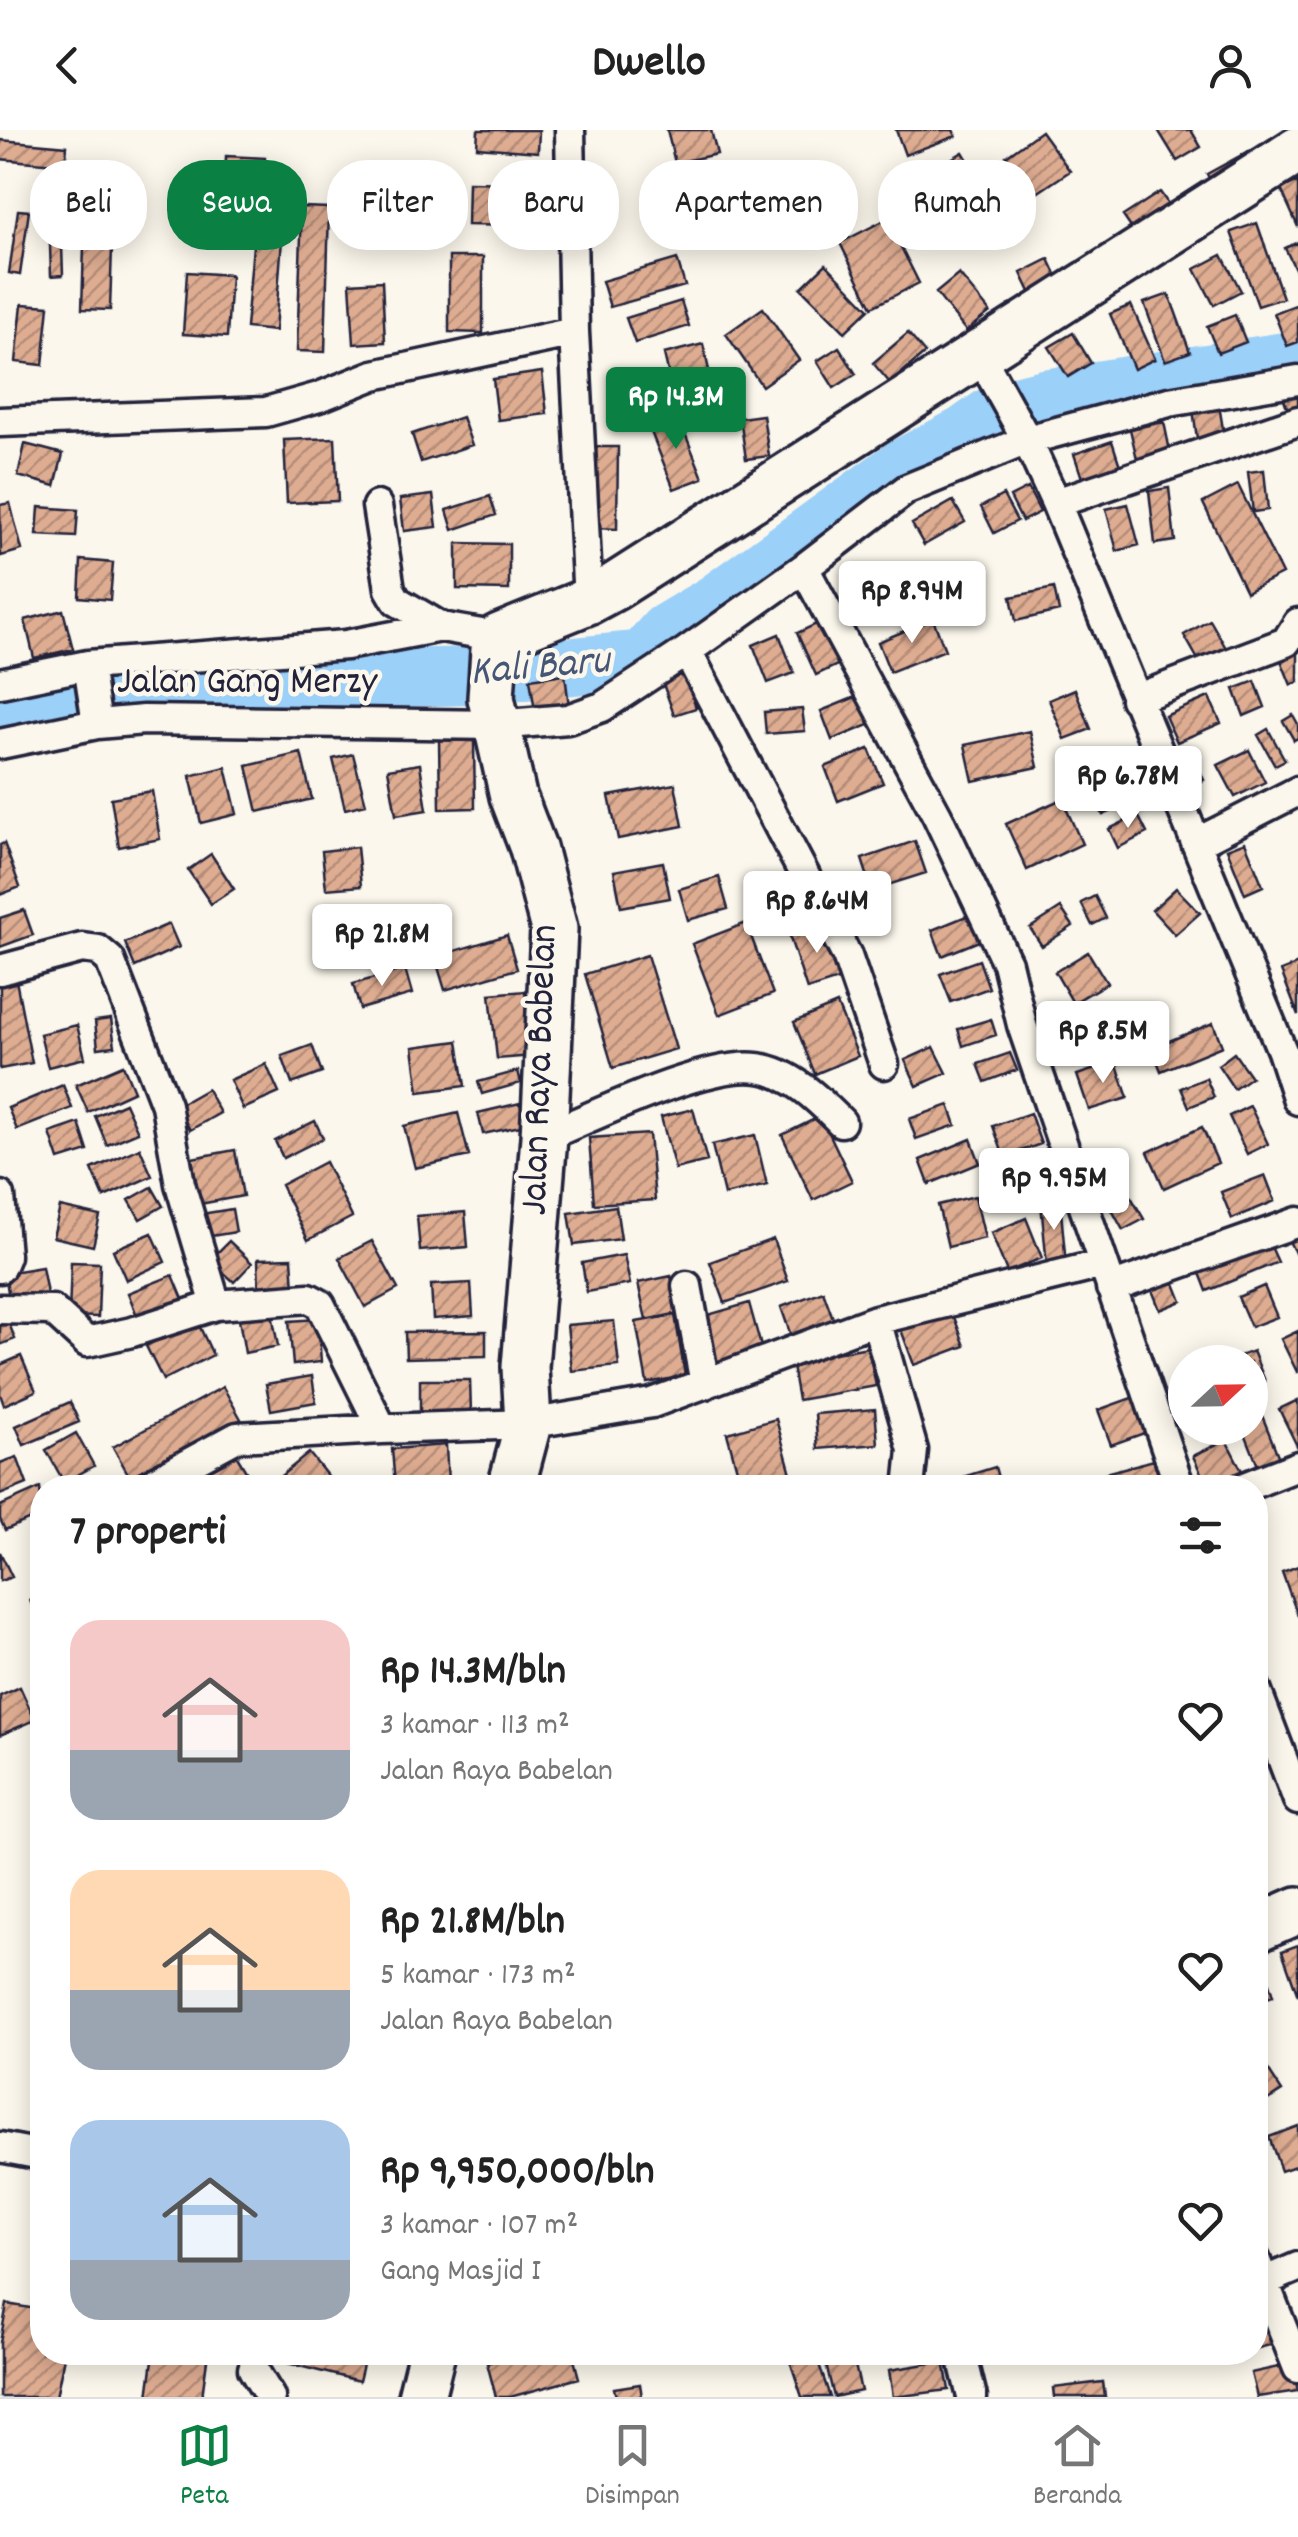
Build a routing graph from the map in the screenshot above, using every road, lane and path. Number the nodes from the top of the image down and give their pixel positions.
1 (570, 130) edge
2 (1298, 150) edge
3 (574, 332) junction
4 (989, 371) junction
5 (1298, 380) edge
6 (1298, 421) edge
7 (0, 422) edge
8 (1021, 429) junction
9 (1056, 503) junction
10 (377, 506) dead end
11 (804, 568) junction
12 (588, 601) junction
13 (1298, 623) edge
14 (441, 627) junction
15 (496, 644) junction
16 (687, 651) junction
17 (89, 674) junction
18 (0, 683) edge
19 (1135, 700) junction
20 (493, 712) junction
21 (96, 719) junction
22 (0, 744) edge
23 (1298, 791) edge
24 (1196, 843) junction
25 (0, 970) edge
26 (1290, 1046) edge
27 (884, 1064) dead end
28 (1298, 1100) edge
29 (841, 1122) dead end
30 (544, 1136) junction
31 (0, 1196) edge
32 (1298, 1222) edge
33 (0, 1268) edge
34 (1107, 1276) junction
35 (687, 1286) dead end
36 (216, 1305) junction
37 (0, 1309) edge
38 (876, 1320) junction
39 (704, 1384) junction
40 (528, 1424) junction
41 (382, 1429) junction
42 (1298, 1466) edge
43 (168, 1475) edge
44 (514, 1475) edge
45 (910, 1475) edge
46 (1176, 1475) edge
47 (1268, 1478) edge
48 (1268, 1721) edge
49 (1298, 1800) edge
50 (1298, 1910) edge
51 (1268, 1923) edge
52 (0, 2147) edge
53 (30, 2153) edge
54 (1298, 2267) edge
55 (1268, 2269) edge
56 (1268, 2293) edge
57 (964, 2365) edge
58 (1298, 2368) edge
59 (253, 2370) dead end
60 (270, 2397) edge
61 (972, 2397) edge

1 - 3 street
2 - 4 main road
3 - 7 street
3 - 12 street
4 - 8 street
4 - 12 main road
5 - 8 street, Jalan Gang Merzy
6 - 9 street
8 - 9 street
8 - 11 street, Jalan Gang Merzy
9 - 19 street
10 - 14 street
11 - 16 street, Jalan Gang Merzy
11 - 34 street
12 - 15 main road
13 - 19 street
14 - 15 street
14 - 17 street
15 - 20 main road, Jalan Raya Babelan
16 - 20 street, Jalan Gang Merzy
16 - 27 street
17 - 18 street
17 - 21 street
19 - 24 street
20 - 21 street, Jalan Gang Merzy
20 - 30 main road, Jalan Raya Babelan
21 - 22 street, Jalan Gang Merzy
23 - 24 street
24 - 26 street
25 - 36 street
26 - 28 street
29 - 30 street
30 - 40 main road, Jalan Raya Babelan
31 - 33 street
32 - 34 street
34 - 38 street
34 - 46 street
35 - 39 street
36 - 37 street
36 - 41 street
38 - 39 street
38 - 45 street
39 - 40 street
40 - 41 street
40 - 44 main road, Jalan Raya Babelan
41 - 43 street
42 - 47 street
48 - 49 street
50 - 51 main road
52 - 53 street
54 - 55 street
56 - 58 street
57 - 61 street
59 - 60 street

